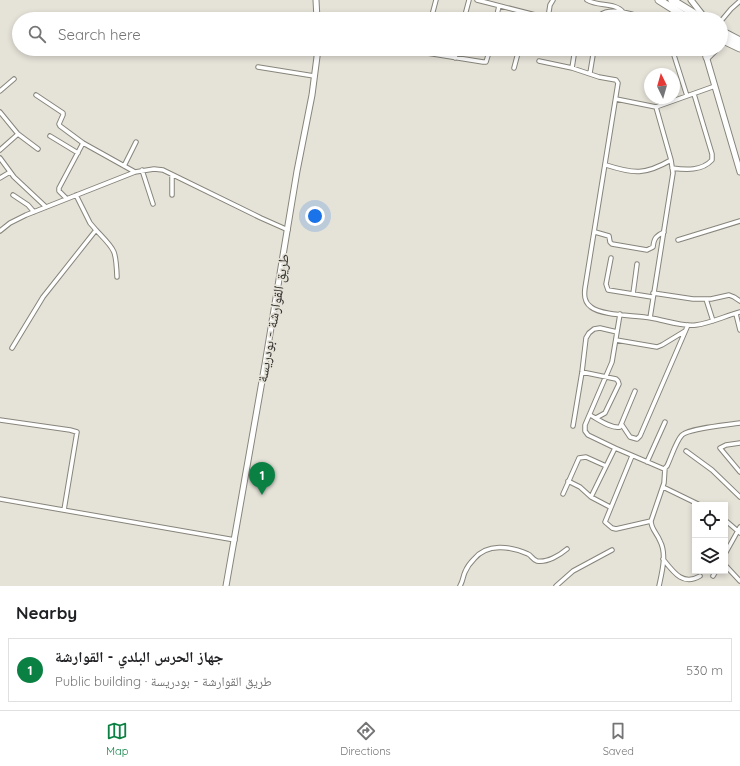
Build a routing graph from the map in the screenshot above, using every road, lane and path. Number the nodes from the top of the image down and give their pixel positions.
1 (316, 0) edge
2 (436, 0) edge
3 (469, 0) edge
4 (477, 0) edge
5 (553, 0) edge
6 (587, 0) edge
7 (659, 0) edge
8 (691, 0) edge
9 (677, 1) edge
10 (740, 1) edge
11 (499, 6) junction
12 (317, 12) edge
13 (433, 12) edge
14 (466, 12) edge
15 (498, 12) edge
16 (521, 12) edge
17 (549, 12) edge
18 (604, 12) edge
19 (623, 12) joint
20 (678, 12) edge
21 (694, 12) edge
22 (699, 12) edge
23 (728, 13) edge
24 (728, 35) edge
25 (740, 41) edge
26 (730, 44) edge
27 (740, 48) edge
28 (317, 56) edge
29 (441, 56) edge
30 (488, 56) edge
31 (517, 56) edge
32 (574, 56) edge
33 (592, 56) edge
34 (674, 56) edge
35 (707, 57) edge
36 (455, 58) joint
37 (539, 61) dead end
38 (258, 67) dead end
39 (514, 68) dead end
40 (572, 68) junction
41 (590, 73) junction
42 (314, 76) junction
43 (14, 79) dead end
44 (715, 86) junction
45 (0, 91) edge
46 (694, 94) junction
47 (36, 95) dead end
48 (687, 96) junction
49 (616, 99) junction
50 (656, 107) junction
51 (0, 112) edge
52 (18, 134) junction
53 (50, 136) dead end
54 (136, 142) dead end
55 (83, 143) junction
56 (38, 149) dead end
57 (0, 150) edge
58 (78, 153) junction
59 (0, 158) edge
60 (671, 160) junction
61 (606, 165) junction
62 (124, 166) junction
63 (672, 168) junction
64 (142, 170) junction
65 (10, 172) junction
66 (135, 172) junction
67 (740, 172) edge
68 (172, 175) junction
69 (0, 178) edge
70 (13, 195) dead end
71 (76, 195) junction
72 (172, 195) dead end
73 (66, 198) junction
74 (153, 204) dead end
75 (46, 207) junction
76 (34, 212) junction
77 (740, 221) edge
78 (96, 230) junction
79 (288, 230) junction
80 (0, 231) edge
81 (595, 232) junction
82 (664, 232) junction
83 (678, 240) dead end
84 (611, 258) dead end
85 (638, 264) dead end
86 (117, 277) dead end
87 (633, 294) junction
88 (653, 295) junction
89 (706, 299) junction
90 (740, 301) edge
91 (620, 314) junction
92 (738, 315) edge
93 (650, 318) junction
94 (713, 320) junction
95 (688, 325) junction
96 (740, 330) edge
97 (685, 331) junction
98 (617, 332) junction
99 (616, 340) junction
100 (12, 348) dead end
101 (582, 372) junction
102 (605, 378) junction
103 (635, 391) dead end
104 (590, 415) junction
105 (596, 418) junction
106 (0, 420) edge
107 (665, 422) dead end
108 (740, 423) edge
109 (622, 425) junction
110 (573, 426) dead end
111 (740, 443) edge
112 (615, 448) junction
113 (686, 451) dead end
114 (632, 456) junction
115 (647, 462) junction
116 (606, 466) junction
117 (665, 468) junction
118 (740, 472) edge
119 (568, 481) junction
120 (663, 487) junction
121 (563, 494) dead end
122 (591, 497) junction
123 (740, 497) edge
124 (0, 499) edge
125 (694, 502) edge
126 (610, 507) junction
127 (64, 510) junction
128 (651, 521) junction
129 (728, 523) edge
130 (740, 527) edge
131 (739, 532) edge
132 (235, 540) junction
133 (567, 549) dead end
134 (728, 549) edge
135 (612, 550) dead end
136 (663, 559) junction
137 (728, 568) edge
138 (700, 576) dead end
139 (740, 581) edge
140 (226, 586) edge
141 (460, 586) edge
142 (556, 586) edge
143 (659, 586) edge

1 - 12 main road
2 - 13 street
3 - 14 street
4 - 11 street
5 - 17 street
6 - 19 street
7 - 20 highway
8 - 22 main road
9 - 21 highway
10 - 23 street
11 - 15 street
11 - 16 street
18 - 19 street
24 - 25 highway
26 - 27 highway
28 - 42 main road, طريق القوارشة - بودريسة
29 - 36 street
30 - 36 street
31 - 39 street
32 - 40 street
33 - 41 street
34 - 48 street
35 - 44 main road
37 - 40 street
38 - 42 street
40 - 41 street
41 - 49 street
42 - 79 main road, طريق القوارشة - بودريسة
43 - 45 street
44 - 46 street
44 - 67 main road
46 - 48 street
46 - 63 street
47 - 55 street
48 - 50 street
49 - 50 street
49 - 61 street
50 - 60 street
51 - 52 street
52 - 56 street
52 - 57 street
53 - 58 street
54 - 62 street
55 - 58 street
55 - 62 street
58 - 73 street
59 - 65 street
60 - 61 street
60 - 63 street
61 - 81 street
62 - 66 street
63 - 82 street
64 - 66 street
64 - 68 street
64 - 74 street
65 - 69 street
65 - 75 street
66 - 71 street
68 - 72 street
68 - 79 street
70 - 76 street
71 - 73 street
71 - 78 street
73 - 75 street
75 - 76 street
76 - 80 street
77 - 83 street
78 - 86 street
78 - 100 street
79 - 132 main road, طريق القوارشة - بودريسة
81 - 82 street
81 - 91 street
82 - 88 street
84 - 87 street
85 - 87 street
87 - 88 street
88 - 89 street
88 - 93 street
89 - 90 street
89 - 94 street
91 - 93 street
91 - 98 street
92 - 94 street
92 - 96 street
93 - 95 street
94 - 95 street
95 - 97 street
97 - 99 street
97 - 109 street
98 - 99 street
98 - 101 street
99 - 102 street
101 - 102 street
101 - 110 street
102 - 104 street
102 - 105 street
103 - 109 street
104 - 105 street
104 - 112 street
105 - 109 street
106 - 127 street
107 - 115 street
108 - 117 street
111 - 118 street
112 - 114 street
112 - 116 street
113 - 123 street
114 - 115 street
114 - 126 street
115 - 117 street
116 - 119 street
116 - 122 street
117 - 120 street
119 - 121 street
119 - 122 street
120 - 125 street
120 - 128 street
122 - 126 street
124 - 127 street
126 - 128 street
127 - 132 street
128 - 136 street
129 - 131 street
130 - 131 street
131 - 134 street
132 - 140 main road, طريق القوارشة - بودريسة
133 - 141 street
135 - 142 street
136 - 138 street
136 - 143 street
137 - 139 street

